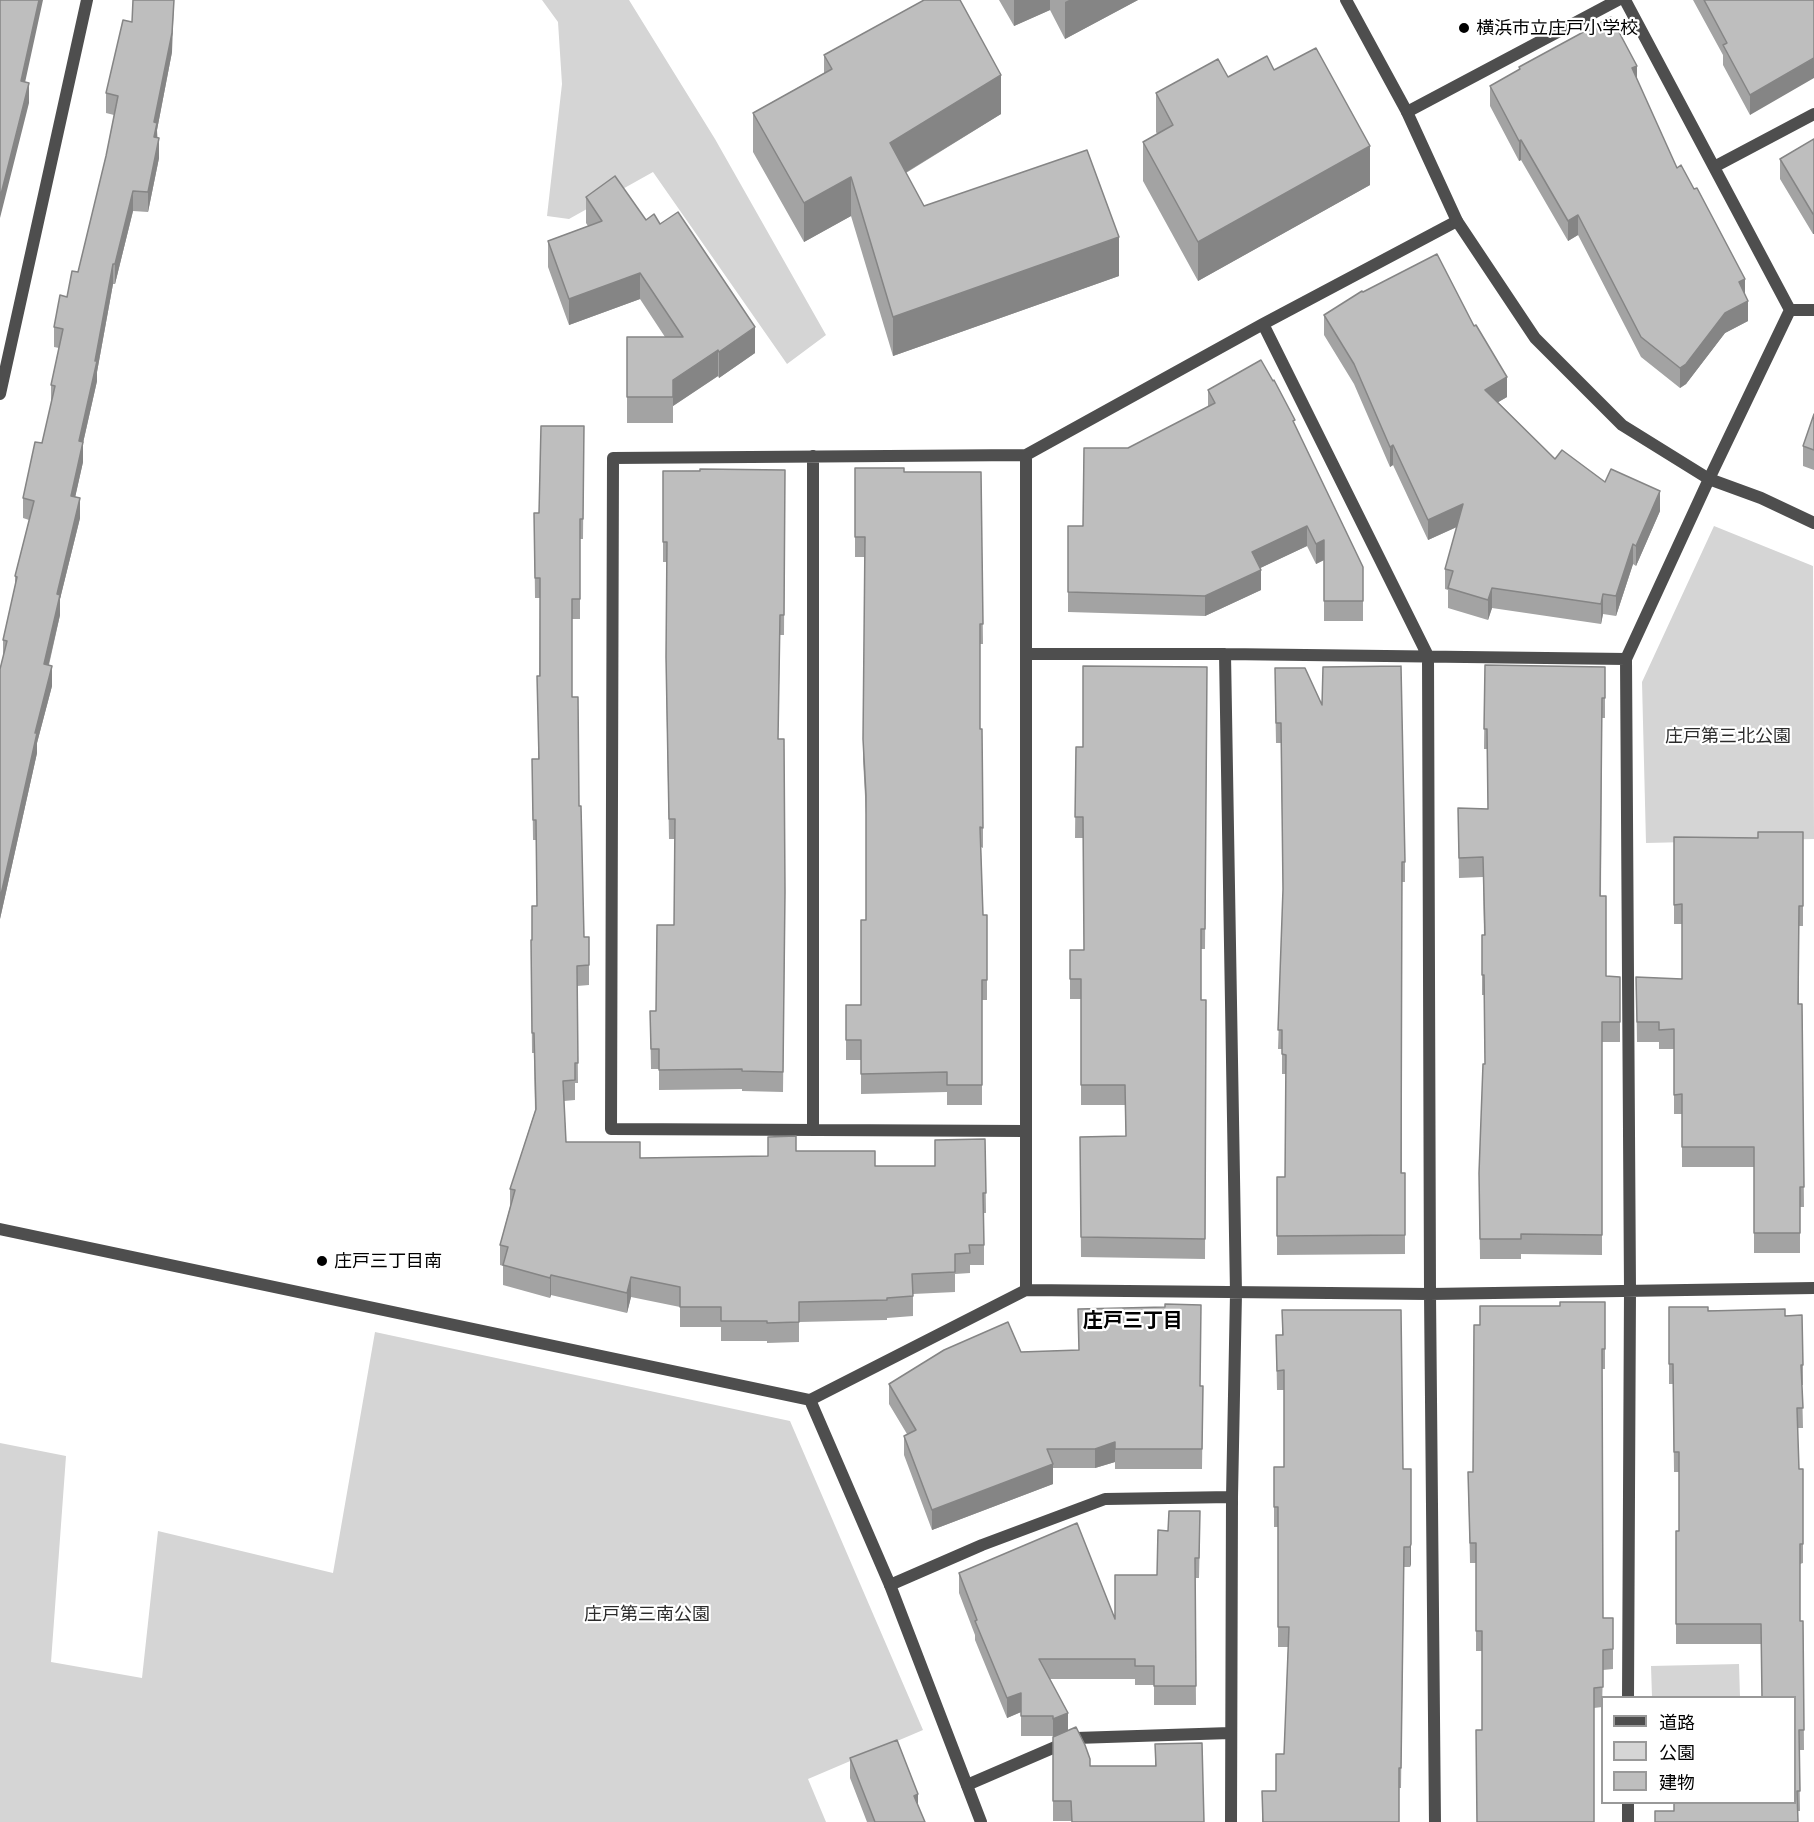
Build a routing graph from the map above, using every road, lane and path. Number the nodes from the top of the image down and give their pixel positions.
1 (87, 0) edge
2 (1346, 0) edge
3 (1618, 0) edge
4 (1625, 0) edge
5 (1407, 112) junction
6 (1814, 114) edge
7 (1714, 167) junction
8 (1457, 221) junction
9 (1790, 310) junction
10 (1814, 310) edge
11 (1263, 324) junction
12 (0, 394) edge
13 (1026, 455) junction
14 (813, 456) junction
15 (1709, 479) junction
16 (1814, 523) edge
17 (1027, 654) junction
18 (1225, 654) junction
19 (1428, 656) junction
20 (1626, 659) junction
21 (813, 1129) junction
22 (1025, 1131) junction
23 (0, 1229) edge
24 (1814, 1288) edge
25 (1026, 1290) junction
26 (1629, 1290) junction
27 (1236, 1293) junction
28 (1430, 1294) junction
29 (810, 1400) junction
30 (1232, 1497) junction
31 (890, 1585) junction
32 (1628, 1696) edge
33 (1230, 1733) junction
34 (967, 1785) junction
35 (1628, 1804) edge
36 (981, 1822) edge
37 (1231, 1822) edge
38 (1435, 1822) edge
39 (1628, 1822) edge

1 - 12 street
2 - 5 street
3 - 5 street
4 - 7 street
5 - 8 street
6 - 7 street
7 - 9 street
8 - 11 street
8 - 15 street
9 - 10 street
9 - 15 street
11 - 13 street
11 - 19 street
13 - 14 street
13 - 17 street
14 - 21 street
14 - 21 street
15 - 16 street
15 - 20 street
17 - 18 street
17 - 22 street
18 - 19 street
18 - 27 street
19 - 20 street
19 - 28 street
20 - 26 street
21 - 22 street
22 - 25 street
23 - 29 street
24 - 26 street
25 - 27 street
25 - 29 street
26 - 28 street
26 - 32 street
27 - 28 street
27 - 30 street
28 - 38 street
29 - 31 street
30 - 31 street
30 - 33 street
31 - 34 street
33 - 34 street
33 - 37 street
34 - 36 street
35 - 39 street

